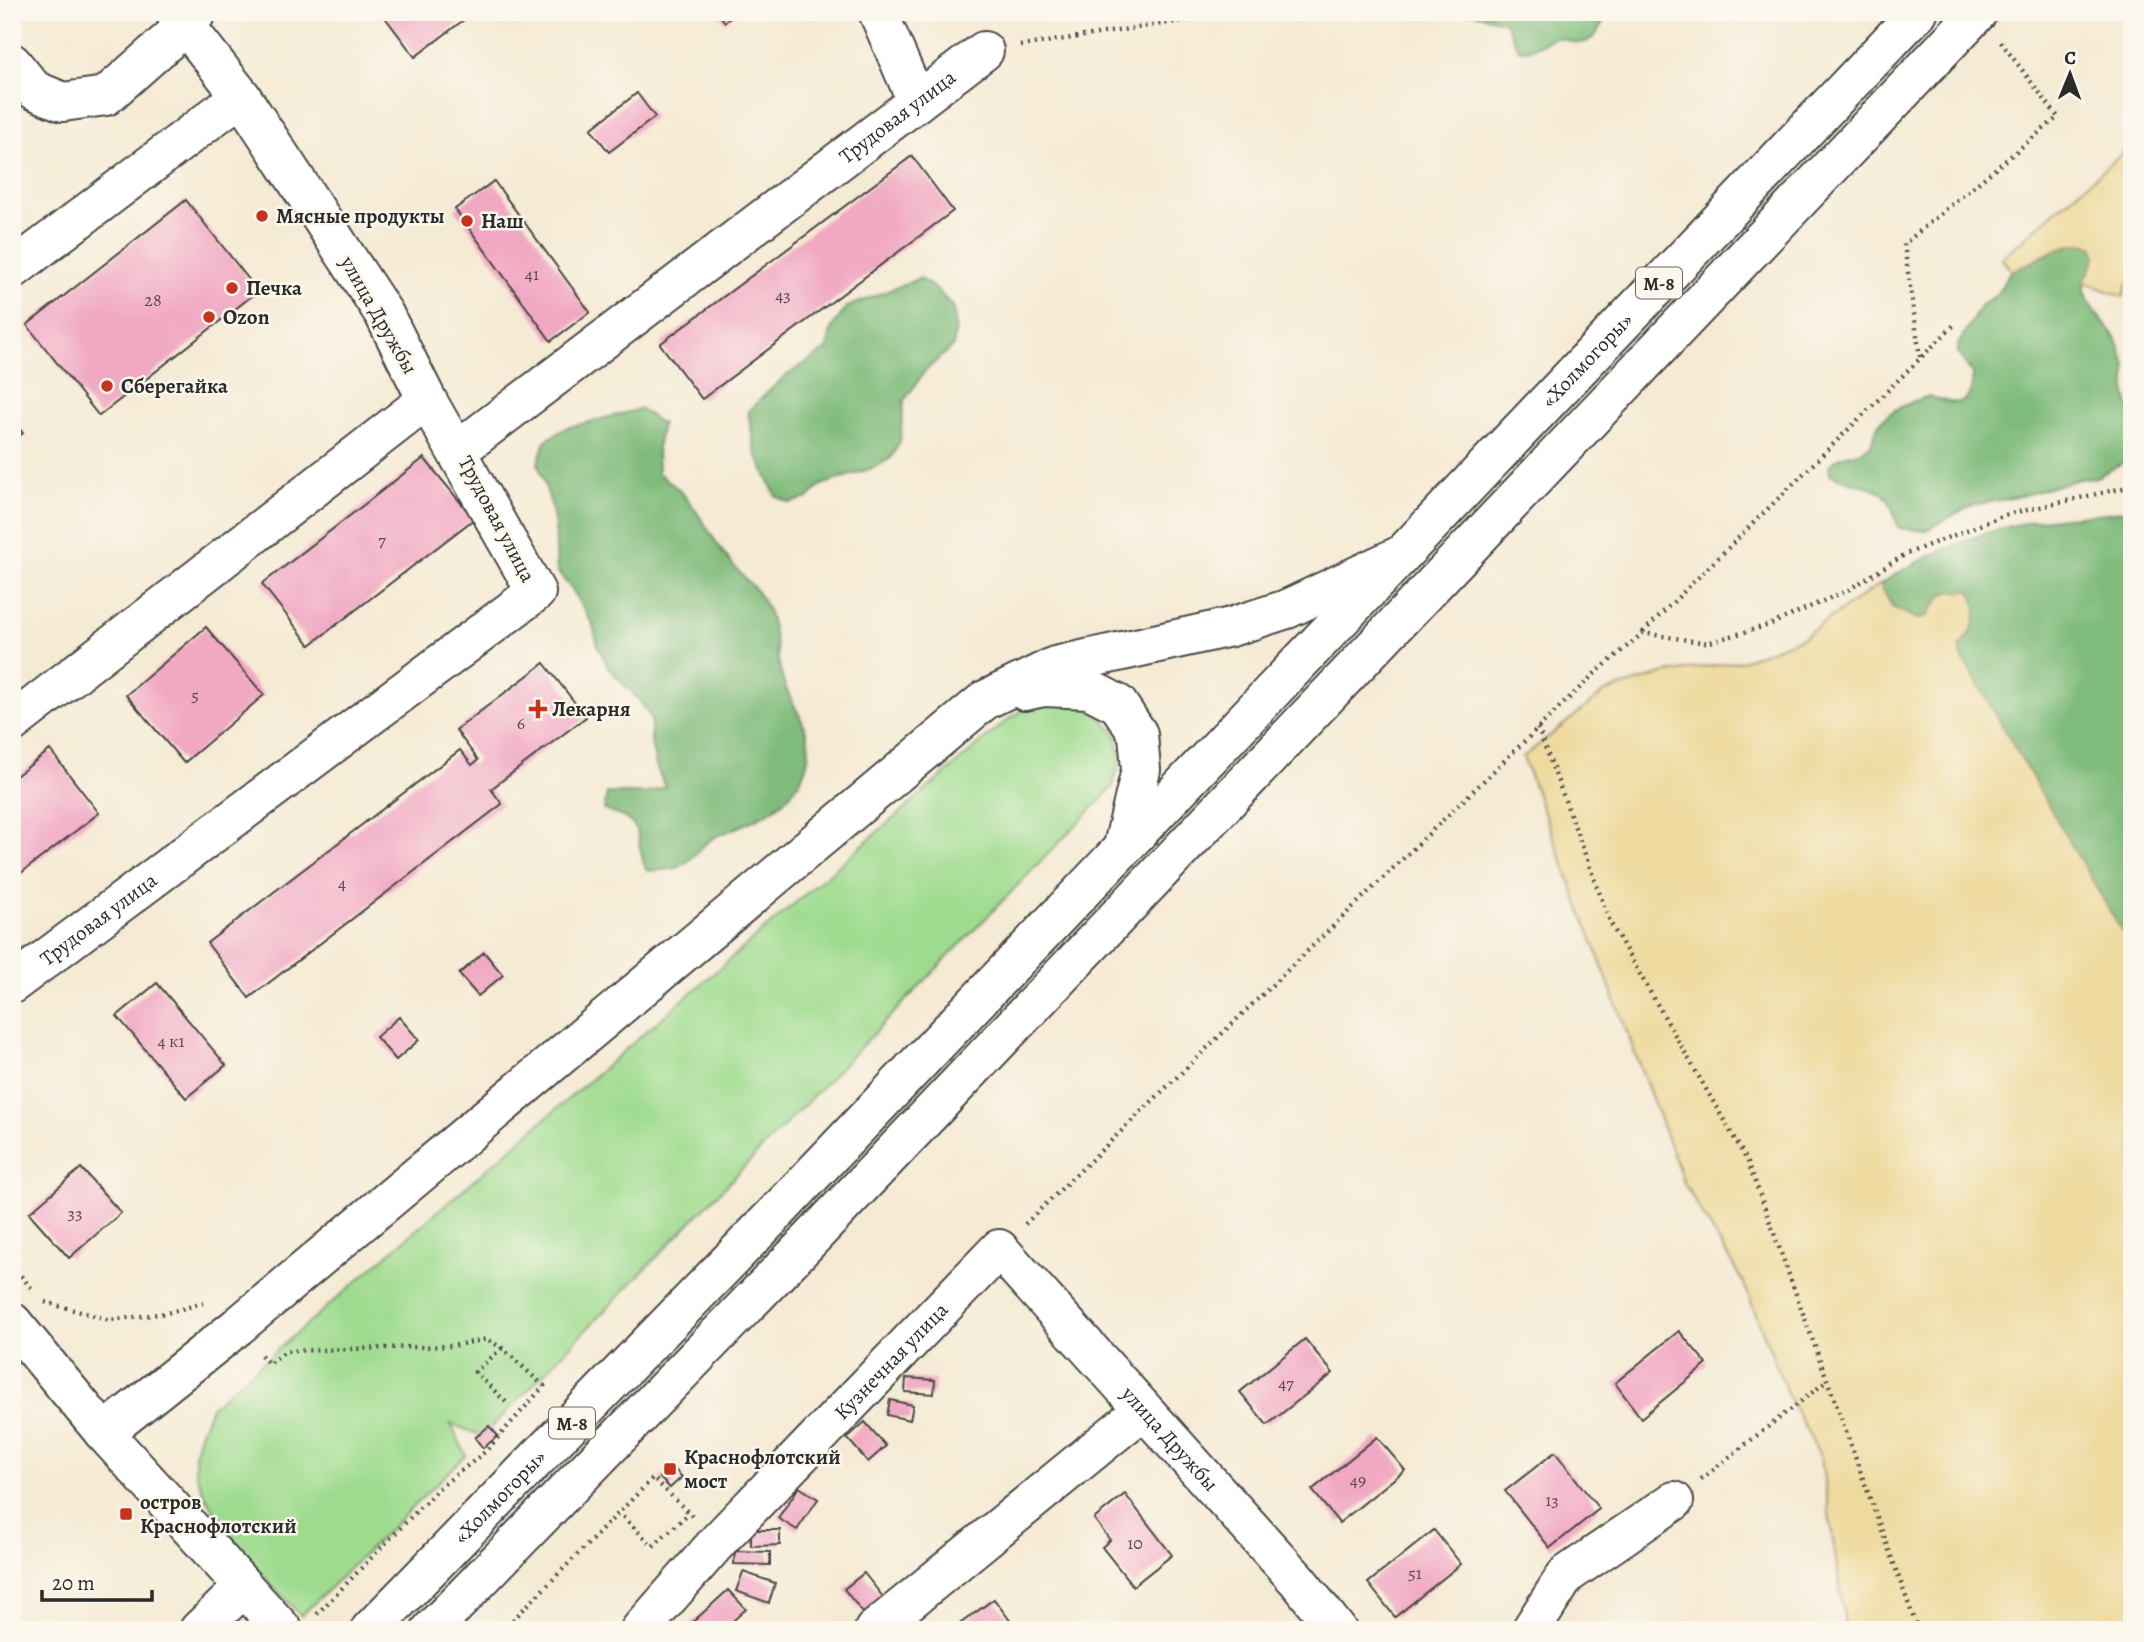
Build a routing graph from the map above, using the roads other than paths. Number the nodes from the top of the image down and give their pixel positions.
1 (878, 12) edge
2 (1918, 12) edge
3 (186, 17) edge
4 (1979, 24) edge
5 (984, 51) road end
6 (12, 63) edge
7 (241, 96) junction
8 (917, 102) junction
9 (12, 270) edge
10 (427, 400) junction
11 (457, 451) junction
12 (1401, 555) junction
13 (985, 700) junction
14 (12, 723) edge
15 (1123, 846) junction
16 (12, 984) edge
17 (999, 1249) joint
18 (12, 1322) edge
19 (1143, 1410) junction
20 (104, 1433) junction
21 (1674, 1501) road end
22 (244, 1587) junction
23 (199, 1630) edge
24 (282, 1630) edge
25 (370, 1630) edge
26 (431, 1630) edge
27 (640, 1630) edge
28 (874, 1630) edge
29 (1337, 1630) edge
30 (1531, 1630) edge

1 - 8 street
2 - 12 street, «Холмогоры» / М-8
3 - 6 street
3 - 7 street, улица Дружбы
4 - 26 street, «Холмогоры» / М-8
5 - 8 street, Трудовая улица
7 - 9 street
7 - 10 street, улица Дружбы
8 - 11 street, Трудовая улица
10 - 11 street, улица Дружбы
10 - 14 street
11 - 16 street, Трудовая улица
12 - 13 street
12 - 15 street, «Холмогоры»
13 - 15 street
13 - 20 street
15 - 25 street, «Холмогоры» / М-8
17 - 19 street, улица Дружбы
17 - 27 street, Кузнечная улица
18 - 20 street
19 - 28 street
19 - 29 street, улица Дружбы
20 - 22 street
21 - 30 street
22 - 23 street
22 - 24 street

